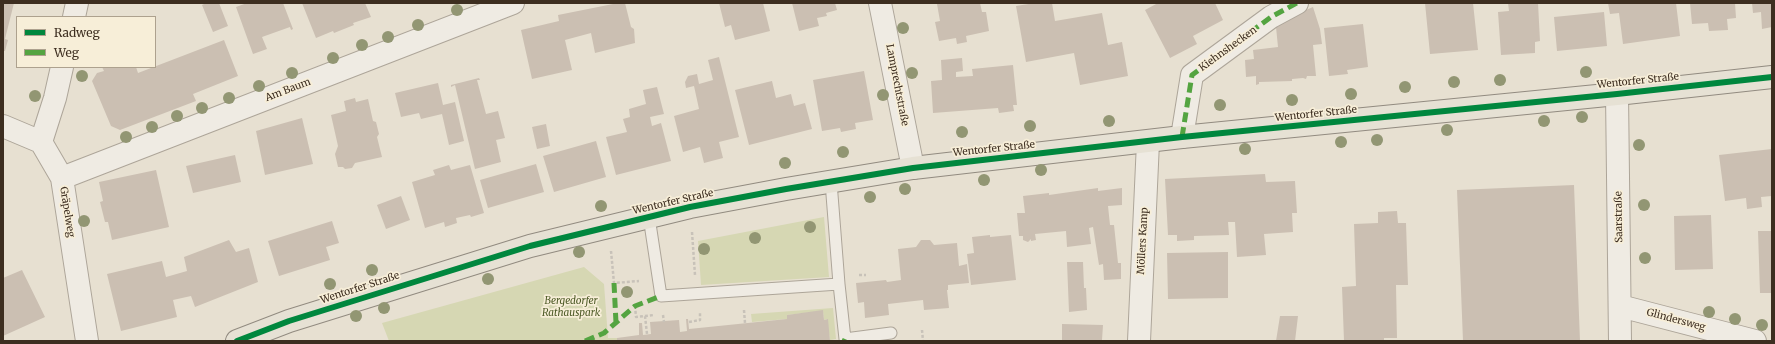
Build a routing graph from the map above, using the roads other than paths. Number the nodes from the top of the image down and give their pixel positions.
1 (77, 3) edge
2 (513, 3) edge
3 (880, 3) edge
4 (1297, 3) edge
5 (74, 16) edge
6 (62, 68) edge
7 (1772, 77) edge
8 (1617, 94) junction
9 (3, 126) edge
10 (1182, 137) junction
11 (41, 142) junction
12 (1148, 142) junction
13 (913, 168) junction
14 (62, 178) junction
15 (831, 182) junction
16 (649, 217) junction
17 (839, 284) junction
18 (1620, 306) junction
19 (891, 333) dead end
20 (87, 341) edge
21 (237, 341) edge
22 (1139, 341) edge
23 (1620, 341) edge
24 (1755, 341) edge

1 - 5 street
2 - 14 street, Am Baum
3 - 13 street, Lamprechtstraße
4 - 10 street, Kiehnshecken
6 - 11 street
7 - 8 main road, Wentorfer Straße
8 - 10 main road, Wentorfer Straße
8 - 18 street, Saarstraße
9 - 11 street
10 - 12 main road, Wentorfer Straße
11 - 14 street, Gräpelweg
12 - 13 main road, Wentorfer Straße
12 - 22 street, Möllers Kamp
13 - 15 main road, Wentorfer Straße
14 - 20 street, Gräpelweg
15 - 16 main road, Wentorfer Straße
15 - 17 lane
16 - 17 lane
16 - 21 main road, Wentorfer Straße
17 - 19 lane
18 - 23 street, Saarstraße
18 - 24 street, Glindersweg

